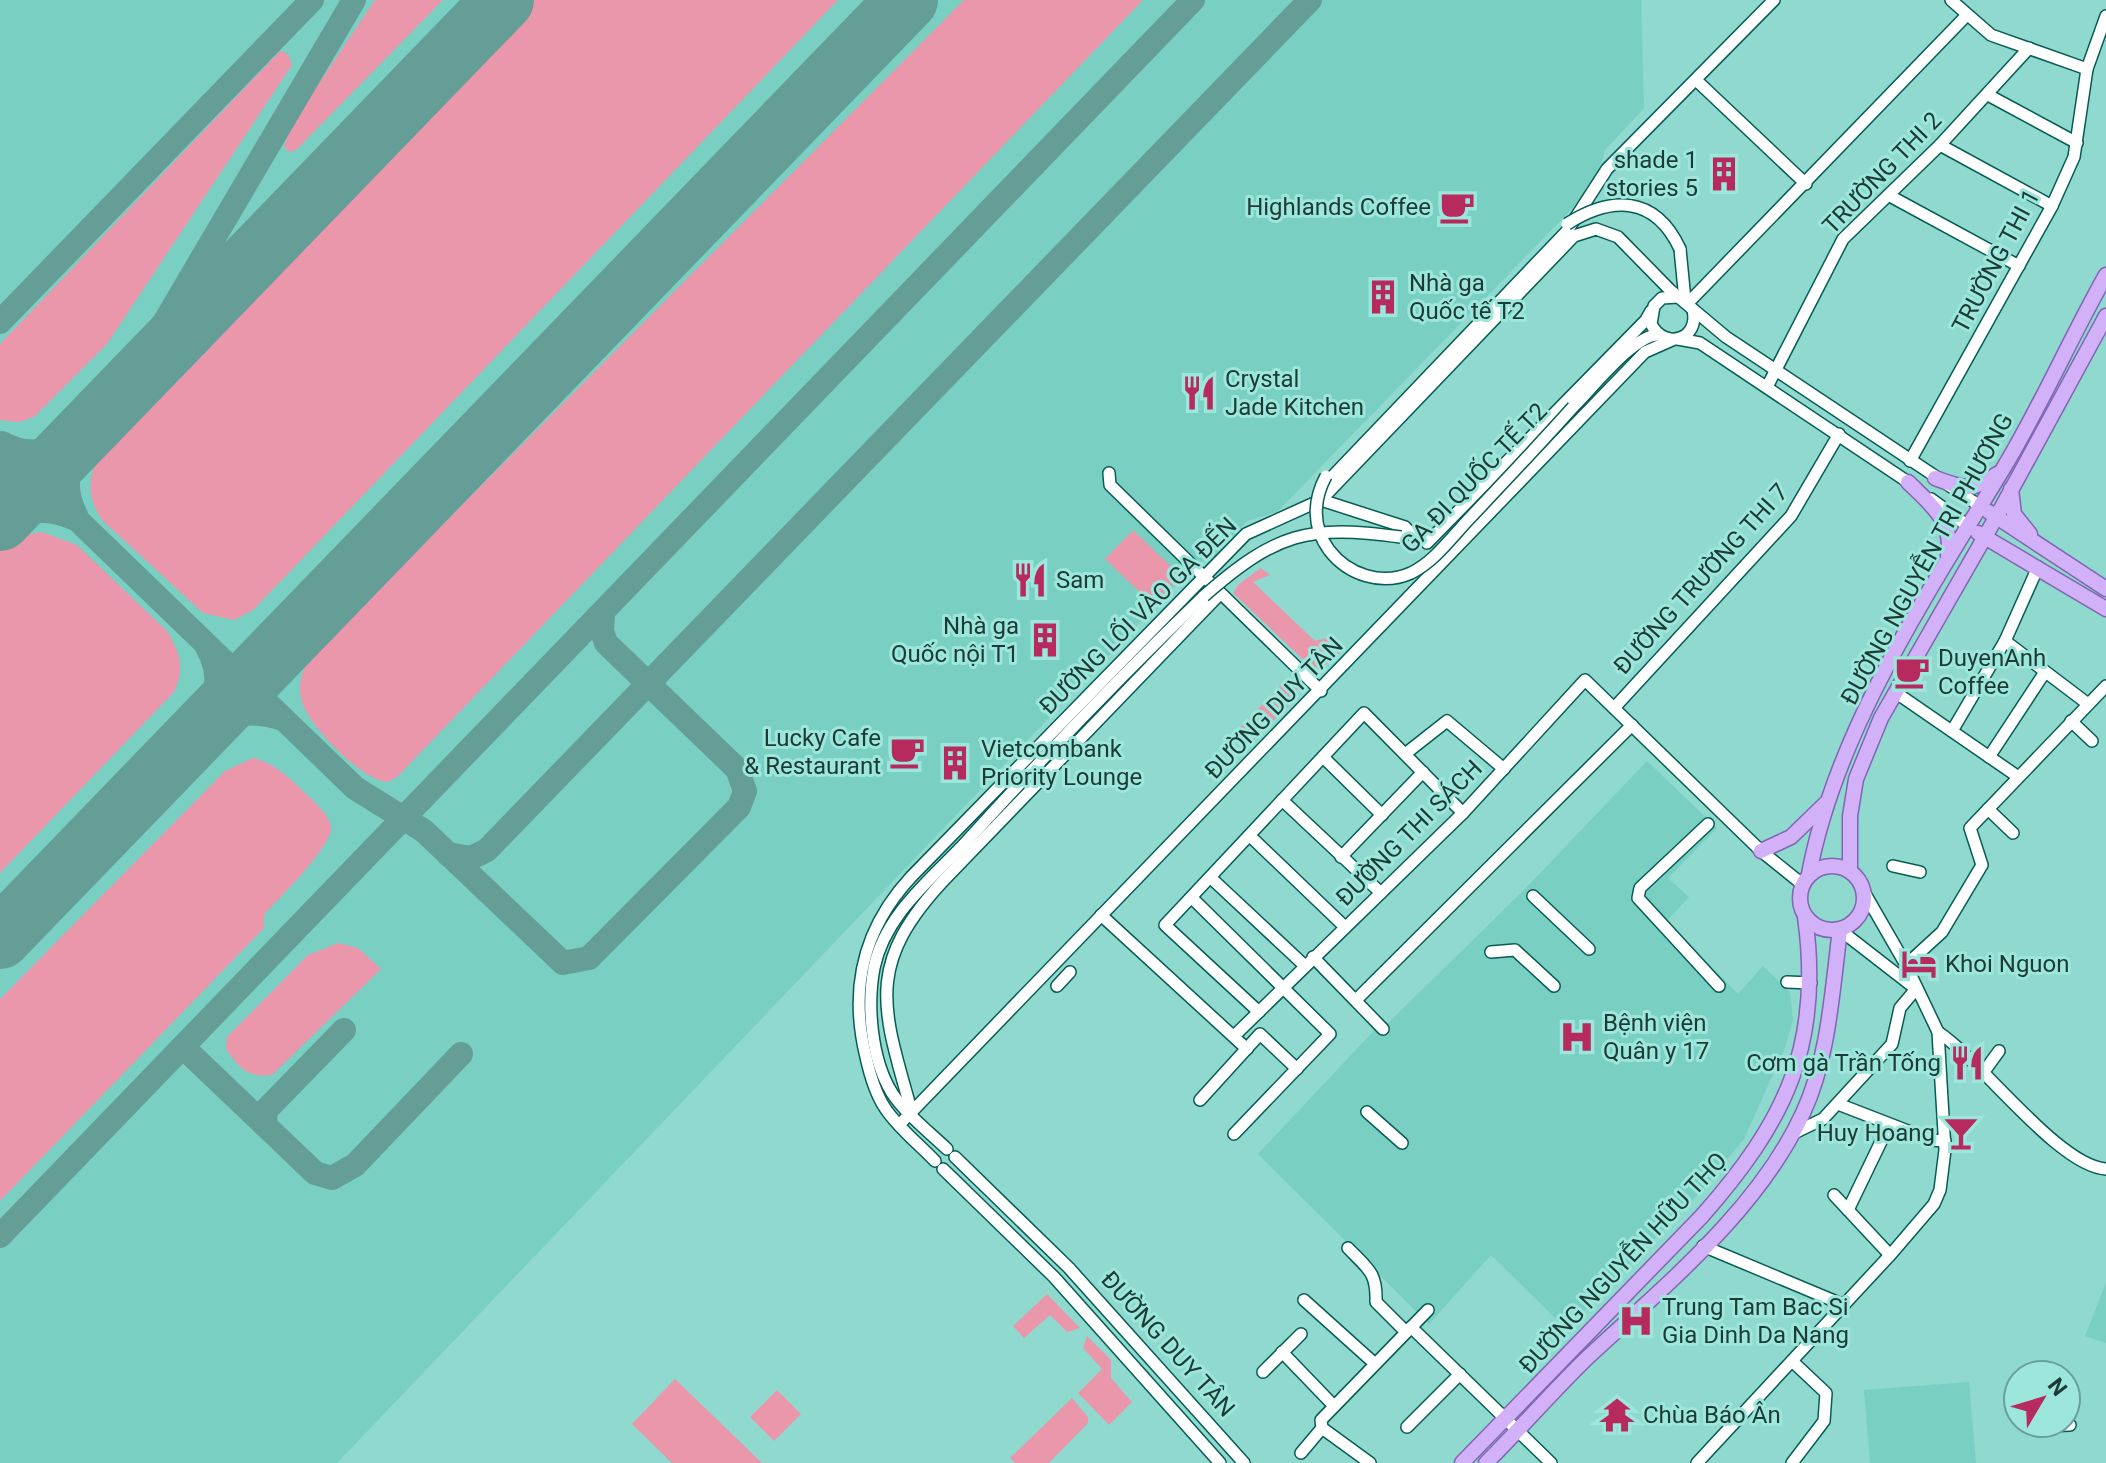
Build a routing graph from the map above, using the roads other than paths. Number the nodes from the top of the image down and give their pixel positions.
1 (1774, 0) edge
2 (1951, 0) edge
3 (1967, 15) junction
4 (2106, 16) edge
5 (2029, 48) junction
6 (2087, 69) junction
7 (1696, 80) junction
8 (1988, 95) junction
9 (2077, 143) junction
10 (1940, 145) junction
11 (1806, 184) junction
12 (1890, 196) junction
13 (2052, 206) junction
14 (1557, 248) junction
15 (2019, 266) junction
16 (2106, 275) edge
17 (1686, 302) junction
18 (1651, 311) junction
19 (2106, 316) edge
20 (1659, 335) junction
21 (1675, 340) junction
22 (1775, 370) junction
23 (1767, 387) junction
24 (1839, 434) junction
25 (1910, 461) junction
26 (2003, 469) junction
27 (1109, 473) dead end
28 (1935, 478) junction
29 (1908, 482) junction
30 (2011, 489) junction
31 (1321, 500) junction
32 (1980, 506) junction
33 (1997, 517) junction
34 (1968, 526) junction
35 (1984, 537) junction
36 (1422, 542) junction
37 (2006, 549) junction
38 (2054, 556) junction
39 (1445, 561) junction
40 (1947, 563) junction
41 (2038, 567) junction
42 (1204, 577) junction
43 (1960, 581) junction
44 (2106, 589) edge
45 (1220, 594) junction
46 (2106, 609) edge
47 (2005, 641) junction
48 (2045, 672) junction
49 (2106, 686) edge
50 (1321, 691) junction
51 (1895, 692) junction
52 (2088, 704) junction
53 (1614, 708) junction
54 (2071, 721) junction
55 (1632, 725) junction
56 (1952, 731) junction
57 (2092, 741) dead end
58 (1405, 754) junction
59 (1323, 757) junction
60 (1989, 757) junction
61 (1504, 769) junction
62 (1423, 772) junction
63 (2017, 776) junction
64 (1282, 800) junction
65 (1829, 800) junction
66 (1988, 809) junction
67 (1463, 813) junction
68 (1382, 815) junction
69 (1708, 824) dead end
70 (2013, 833) dead end
71 (1250, 836) junction
72 (1761, 851) junction
73 (1341, 857) junction
74 (1893, 866) dead end
75 (1850, 871) junction
76 (1920, 872) dead end
77 (1211, 878) junction
78 (1806, 879) junction
79 (1864, 892) junction
80 (1381, 893) junction
81 (1533, 896) dead end
82 (1192, 898) junction
83 (1101, 915) junction
84 (1805, 917) junction
85 (1345, 927) junction
86 (1840, 930) junction
87 (1589, 949) dead end
88 (1491, 952) dead end
89 (1308, 961) junction
90 (1906, 965) junction
91 (1070, 972) dead end
92 (1787, 982) dead end
93 (1811, 983) junction
94 (1057, 986) dead end
95 (1284, 986) junction
96 (1554, 986) dead end
97 (1719, 986) dead end
98 (1916, 989) junction
99 (1356, 1000) junction
100 (1259, 1012) junction
101 (1383, 1029) dead end
102 (1938, 1032) junction
103 (1234, 1036) junction
104 (1247, 1049) junction
105 (1999, 1051) dead end
106 (1297, 1069) junction
107 (1983, 1073) junction
108 (1200, 1100) dead end
109 (1838, 1104) junction
110 (1367, 1112) dead end
111 (912, 1114) junction
112 (899, 1125) junction
113 (1889, 1125) junction
114 (1234, 1134) dead end
115 (1792, 1134) junction
116 (1945, 1141) junction
117 (1402, 1143) dead end
118 (2105, 1171) edge
119 (1834, 1195) dead end
120 (1007, 1208) junction
121 (1848, 1210) junction
122 (996, 1220) junction
123 (1703, 1246) junction
124 (1348, 1248) dead end
125 (1890, 1255) junction
126 (1304, 1300) dead end
127 (1844, 1305) junction
128 (1428, 1310) dead end
129 (1408, 1329) junction
130 (1301, 1334) dead end
131 (1282, 1352) junction
132 (1792, 1361) junction
133 (1374, 1363) junction
134 (1263, 1372) dead end
135 (1460, 1374) junction
136 (1334, 1406) junction
137 (1507, 1418) junction
138 (1407, 1427) dead end
139 (1322, 1428) junction
140 (1519, 1431) junction
141 (1301, 1453) dead end
142 (1220, 1463) edge
143 (1244, 1463) edge
144 (1370, 1463) edge
145 (1462, 1463) edge
146 (1486, 1463) edge
147 (1551, 1463) edge
148 (1697, 1463) edge
149 (1792, 1463) edge

1 - 7 street
2 - 3 street
3 - 5 street
3 - 11 street
4 - 6 street, TRƯỜNG THI 1
5 - 6 street
5 - 8 street, TRƯỜNG THI 2
6 - 9 street, TRƯỜNG THI 1
7 - 11 street
7 - 14 street
8 - 9 street
8 - 10 street, TRƯỜNG THI 2
9 - 13 street, TRƯỜNG THI 1
10 - 12 street, TRƯỜNG THI 2
10 - 13 street
11 - 17 street
12 - 15 street
12 - 22 street, TRƯỜNG THI 2
13 - 15 street, TRƯỜNG THI 1
14 - 17 street
14 - 31 street
15 - 25 street, TRƯỜNG THI 1
16 - 26 main road, ĐƯỜNG NGUYỄN TRI PHƯƠNG
17 - 18 street
17 - 20 street, GA ĐI QUỐC TẾ T2, bridge
17 - 21 street
17 - 22 street
18 - 20 street
18 - 36 street
19 - 30 main road, ĐƯỜNG NGUYỄN TRI PHƯƠNG
20 - 21 street
21 - 23 street
21 - 39 street, ĐƯỜNG DUY TÂN
22 - 23 street, TRƯỜNG THI 2
22 - 25 street
23 - 24 street
24 - 29 street
24 - 53 street, ĐƯỜNG TRƯỜNG THI 7
25 - 28 street
26 - 28 main road
26 - 32 main road, ĐƯỜNG NGUYỄN TRI PHƯƠNG
27 - 42 street
28 - 32 street
29 - 34 street
29 - 40 main road
30 - 33 main road, ĐƯỜNG NGUYỄN TRI PHƯƠNG
30 - 38 main road
31 - 36 street
31 - 42 street, ĐƯỜNG LỐI VÀO GA ĐẾN
32 - 33 main road
32 - 34 main road, ĐƯỜNG NGUYỄN TRI PHƯƠNG
33 - 35 main road, ĐƯỜNG NGUYỄN TRI PHƯƠNG
33 - 38 main road
34 - 35 main road
34 - 40 main road, ĐƯỜNG NGUYỄN TRI PHƯƠNG
35 - 37 main road
35 - 43 main road, ĐƯỜNG NGUYỄN TRI PHƯƠNG
36 - 39 street
36 - 111 street, bridge
37 - 41 main road
37 - 43 main road
38 - 44 main road
39 - 50 street, ĐƯỜNG DUY TÂN
40 - 65 main road, ĐƯỜNG NGUYỄN TRI PHƯƠNG
41 - 46 main road
41 - 47 street
42 - 45 street
42 - 112 street, ĐƯỜNG LỐI VÀO GA ĐẾN
43 - 51 main road, ĐƯỜNG NGUYỄN TRI PHƯƠNG
45 - 50 street
45 - 111 street
47 - 48 street
47 - 56 street
48 - 52 street
48 - 60 street
49 - 52 street
50 - 83 street, ĐƯỜNG DUY TÂN
51 - 56 street
51 - 75 main road, ĐƯỜNG NGUYỄN TRI PHƯƠNG
52 - 54 street
53 - 55 street
53 - 61 street, ĐƯỜNG THI SÁCH
54 - 57 street
54 - 63 street
55 - 72 street
55 - 99 street
56 - 60 street
58 - 59 street
58 - 61 street
58 - 62 street
59 - 64 street
59 - 68 street
60 - 63 street
61 - 67 street, ĐƯỜNG THI SÁCH
62 - 67 street
62 - 68 street
63 - 66 street
64 - 71 street
64 - 73 street
65 - 72 main road
65 - 78 main road, ĐƯỜNG NGUYỄN TRI PHƯƠNG
66 - 70 street
66 - 90 street
67 - 80 street, ĐƯỜNG THI SÁCH
68 - 73 street
69 - 97 street
71 - 77 street
71 - 85 street
72 - 78 street
73 - 80 street
74 - 76 street
75 - 78 main road
75 - 79 main road
77 - 82 street
77 - 89 street
78 - 84 main road
79 - 86 main road
79 - 90 street
80 - 85 street, ĐƯỜNG THI SÁCH
81 - 87 street
82 - 95 street
82 - 100 street
83 - 103 street
83 - 111 street, ĐƯỜNG DUY TÂN
84 - 86 main road
84 - 93 main road, ĐƯỜNG NGUYỄN HỮU THỌ
85 - 89 street, ĐƯỜNG THI SÁCH
86 - 98 street
86 - 115 main road, ĐƯỜNG NGUYỄN HỮU THỌ
88 - 96 street
89 - 95 street, ĐƯỜNG THI SÁCH
89 - 99 street
90 - 98 street
91 - 94 street
92 - 93 street
93 - 137 main road, ĐƯỜNG NGUYỄN HỮU THỌ
95 - 100 street, ĐƯỜNG THI SÁCH
95 - 106 street
98 - 102 street
98 - 109 street
99 - 101 street
100 - 103 street, ĐƯỜNG THI SÁCH
102 - 107 street
102 - 116 street
103 - 104 street
104 - 106 street
104 - 108 street
105 - 107 street
106 - 114 street
107 - 118 street
109 - 113 street
109 - 115 street
110 - 117 street
111 - 112 street, ĐƯỜNG DUY TÂN
111 - 120 street, ĐƯỜNG DUY TÂN
112 - 122 street, ĐƯỜNG DUY TÂN
113 - 116 street
113 - 121 street
115 - 123 main road, ĐƯỜNG NGUYỄN HỮU THỌ
116 - 125 street
119 - 121 street
120 - 122 street
120 - 143 street, ĐƯỜNG DUY TÂN
121 - 125 street
122 - 142 street, ĐƯỜNG DUY TÂN
123 - 127 street
123 - 140 main road, ĐƯỜNG NGUYỄN HỮU THỌ
124 - 129 street
125 - 127 street
126 - 133 street
127 - 132 street
128 - 129 street
129 - 133 street
129 - 135 street
130 - 131 street
131 - 134 street
131 - 136 street
132 - 148 street
132 - 149 street
133 - 136 street
135 - 137 street
135 - 138 street
136 - 139 street
137 - 140 street
137 - 145 main road, ĐƯỜNG NGUYỄN HỮU THỌ
139 - 141 street
139 - 144 street
140 - 146 main road, ĐƯỜNG NGUYỄN HỮU THỌ
140 - 147 street

